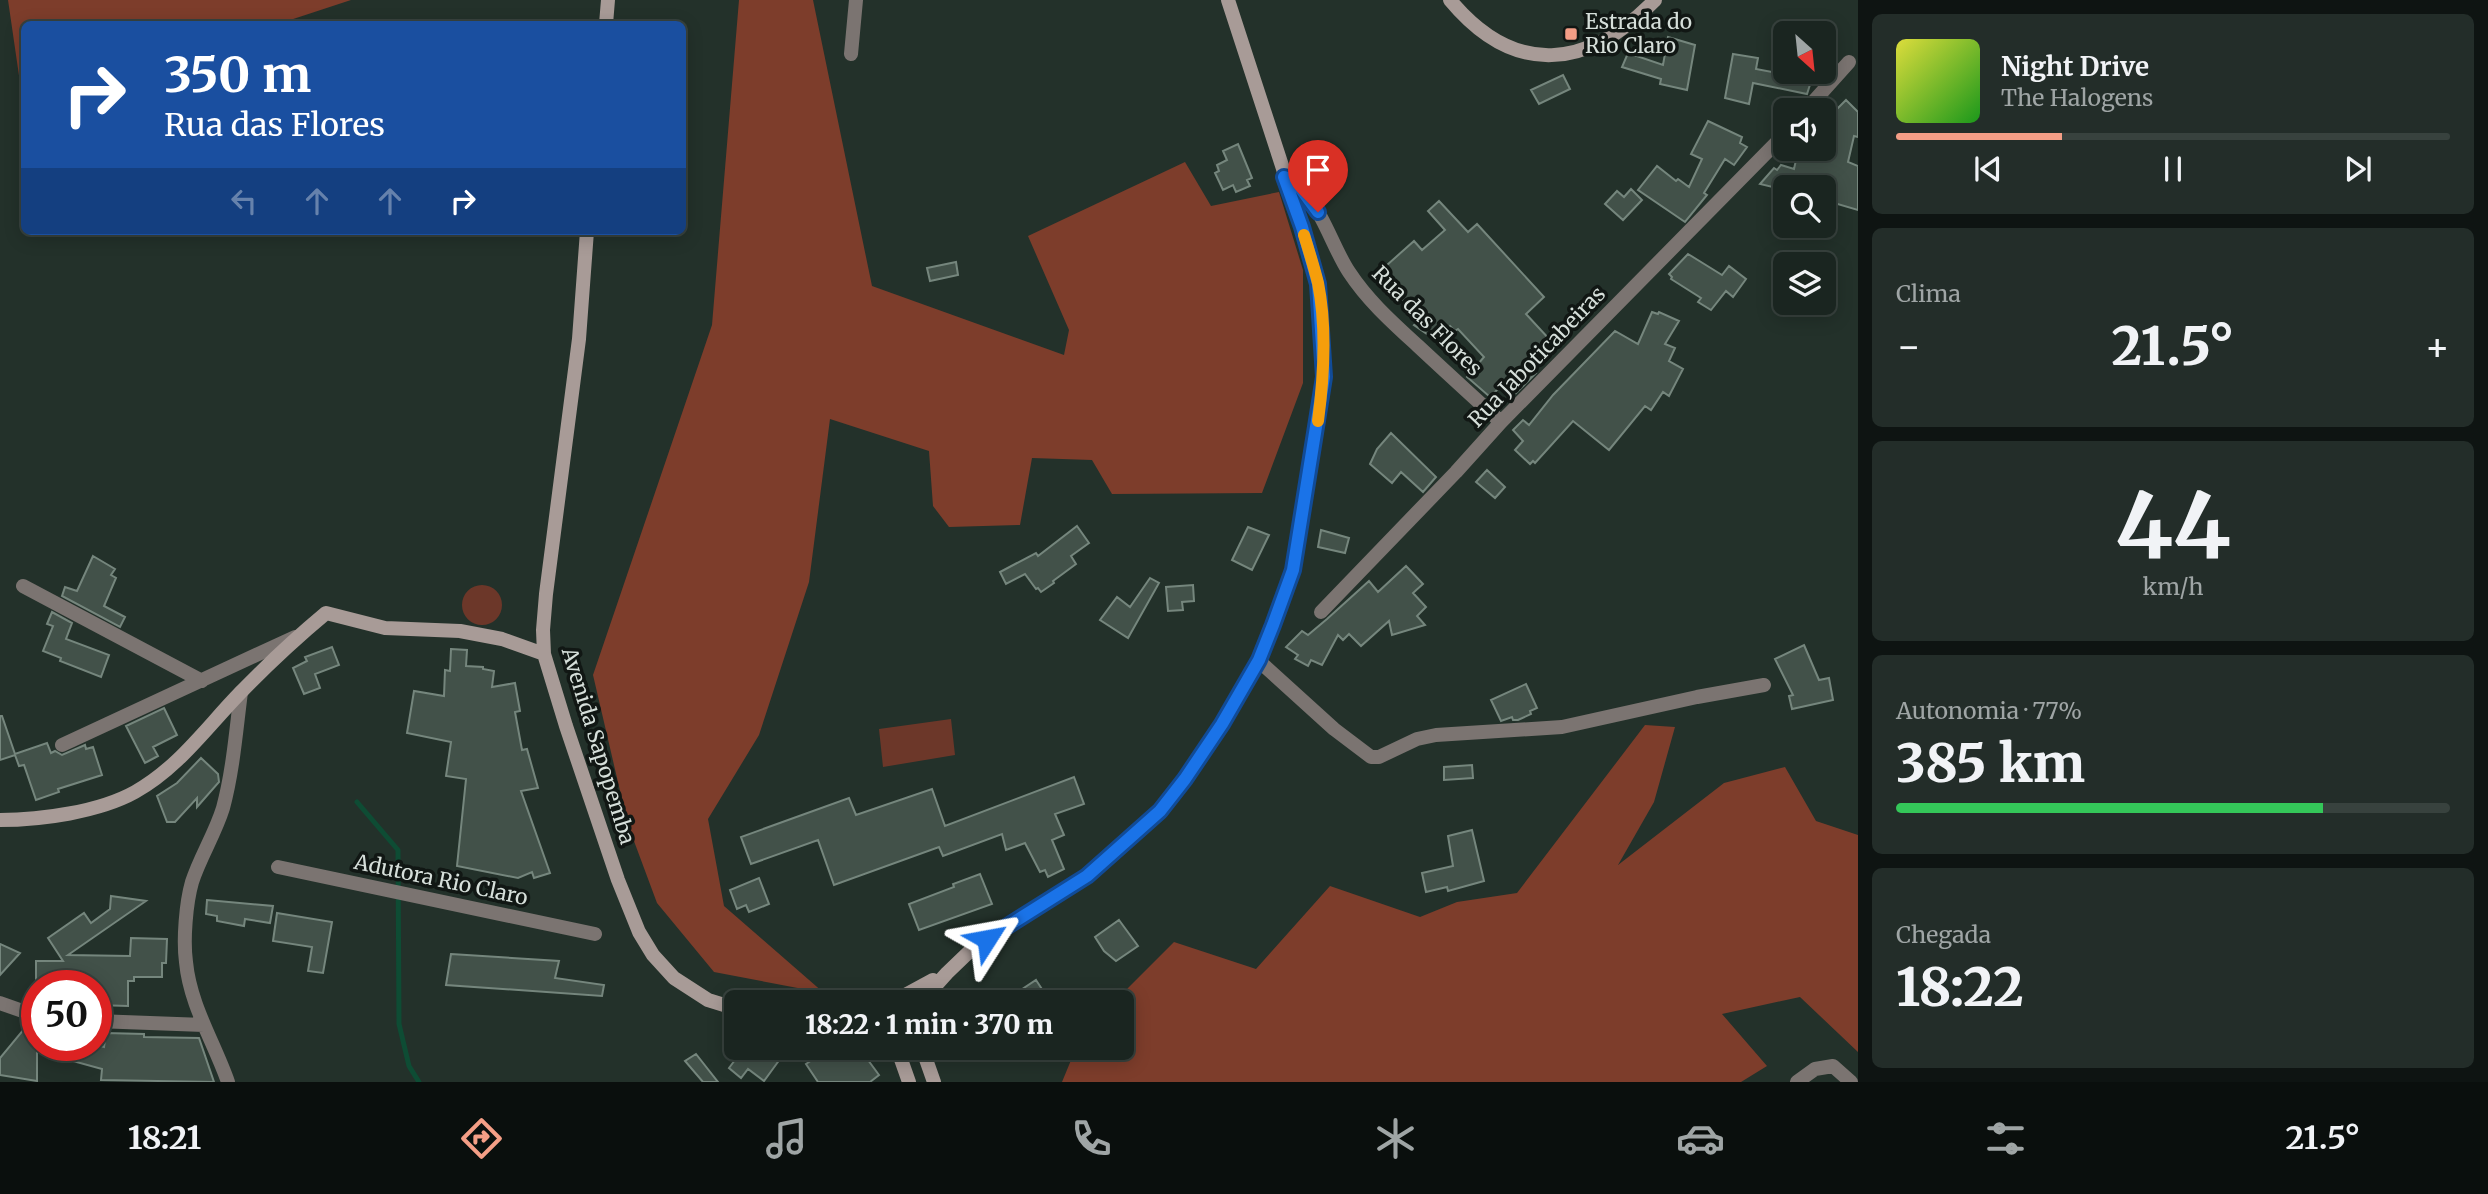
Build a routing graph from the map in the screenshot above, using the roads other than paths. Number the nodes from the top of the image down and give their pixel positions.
1 (608, 0) edge
2 (856, 0) edge
3 (1228, 0) edge
4 (1450, 0) edge
5 (1655, 0) edge
6 (606, 21) edge
7 (850, 54) dead end
8 (1849, 62) dead end
9 (1817, 98) edge
10 (1773, 146) edge
11 (1284, 177) junction
12 (587, 235) edge
13 (1501, 422) junction
14 (23, 586) dead end
15 (1321, 612) dead end
16 (300, 635) junction
17 (544, 654) junction
18 (1259, 660) junction
19 (202, 681) junction
20 (1764, 685) dead end
21 (240, 692) junction
22 (62, 745) dead end
23 (0, 820) edge
24 (278, 867) dead end
25 (595, 934) dead end
26 (947, 973) junction
27 (917, 990) edge
28 (932, 990) edge
29 (0, 1003) edge
30 (724, 1005) edge
31 (21, 1010) edge
32 (112, 1022) edge
33 (204, 1025) junction
34 (901, 1060) edge
35 (926, 1060) edge
36 (226, 1077) edge
37 (909, 1082) edge
38 (934, 1082) edge
39 (1797, 1082) edge
40 (1852, 1082) edge

1 - 6 main road
2 - 7 street
3 - 11 main road
4 - 5 main road
8 - 9 street
10 - 13 street, Rua Jaboticabeiras
11 - 13 street, Rua das Flores
11 - 18 main road
12 - 17 main road, Avenida Sapopemba
13 - 15 street, Rua Jaboticabeiras
14 - 19 street
16 - 17 main road
16 - 19 street
16 - 21 main road
17 - 30 main road, Avenida Sapopemba
18 - 20 street
18 - 26 main road
19 - 22 street
21 - 23 main road
21 - 33 street
24 - 25 street, Adutora Rio Claro
26 - 27 main road
26 - 28 main road
29 - 31 street
32 - 33 street
33 - 36 street
34 - 37 main road
35 - 38 main road
39 - 40 street

